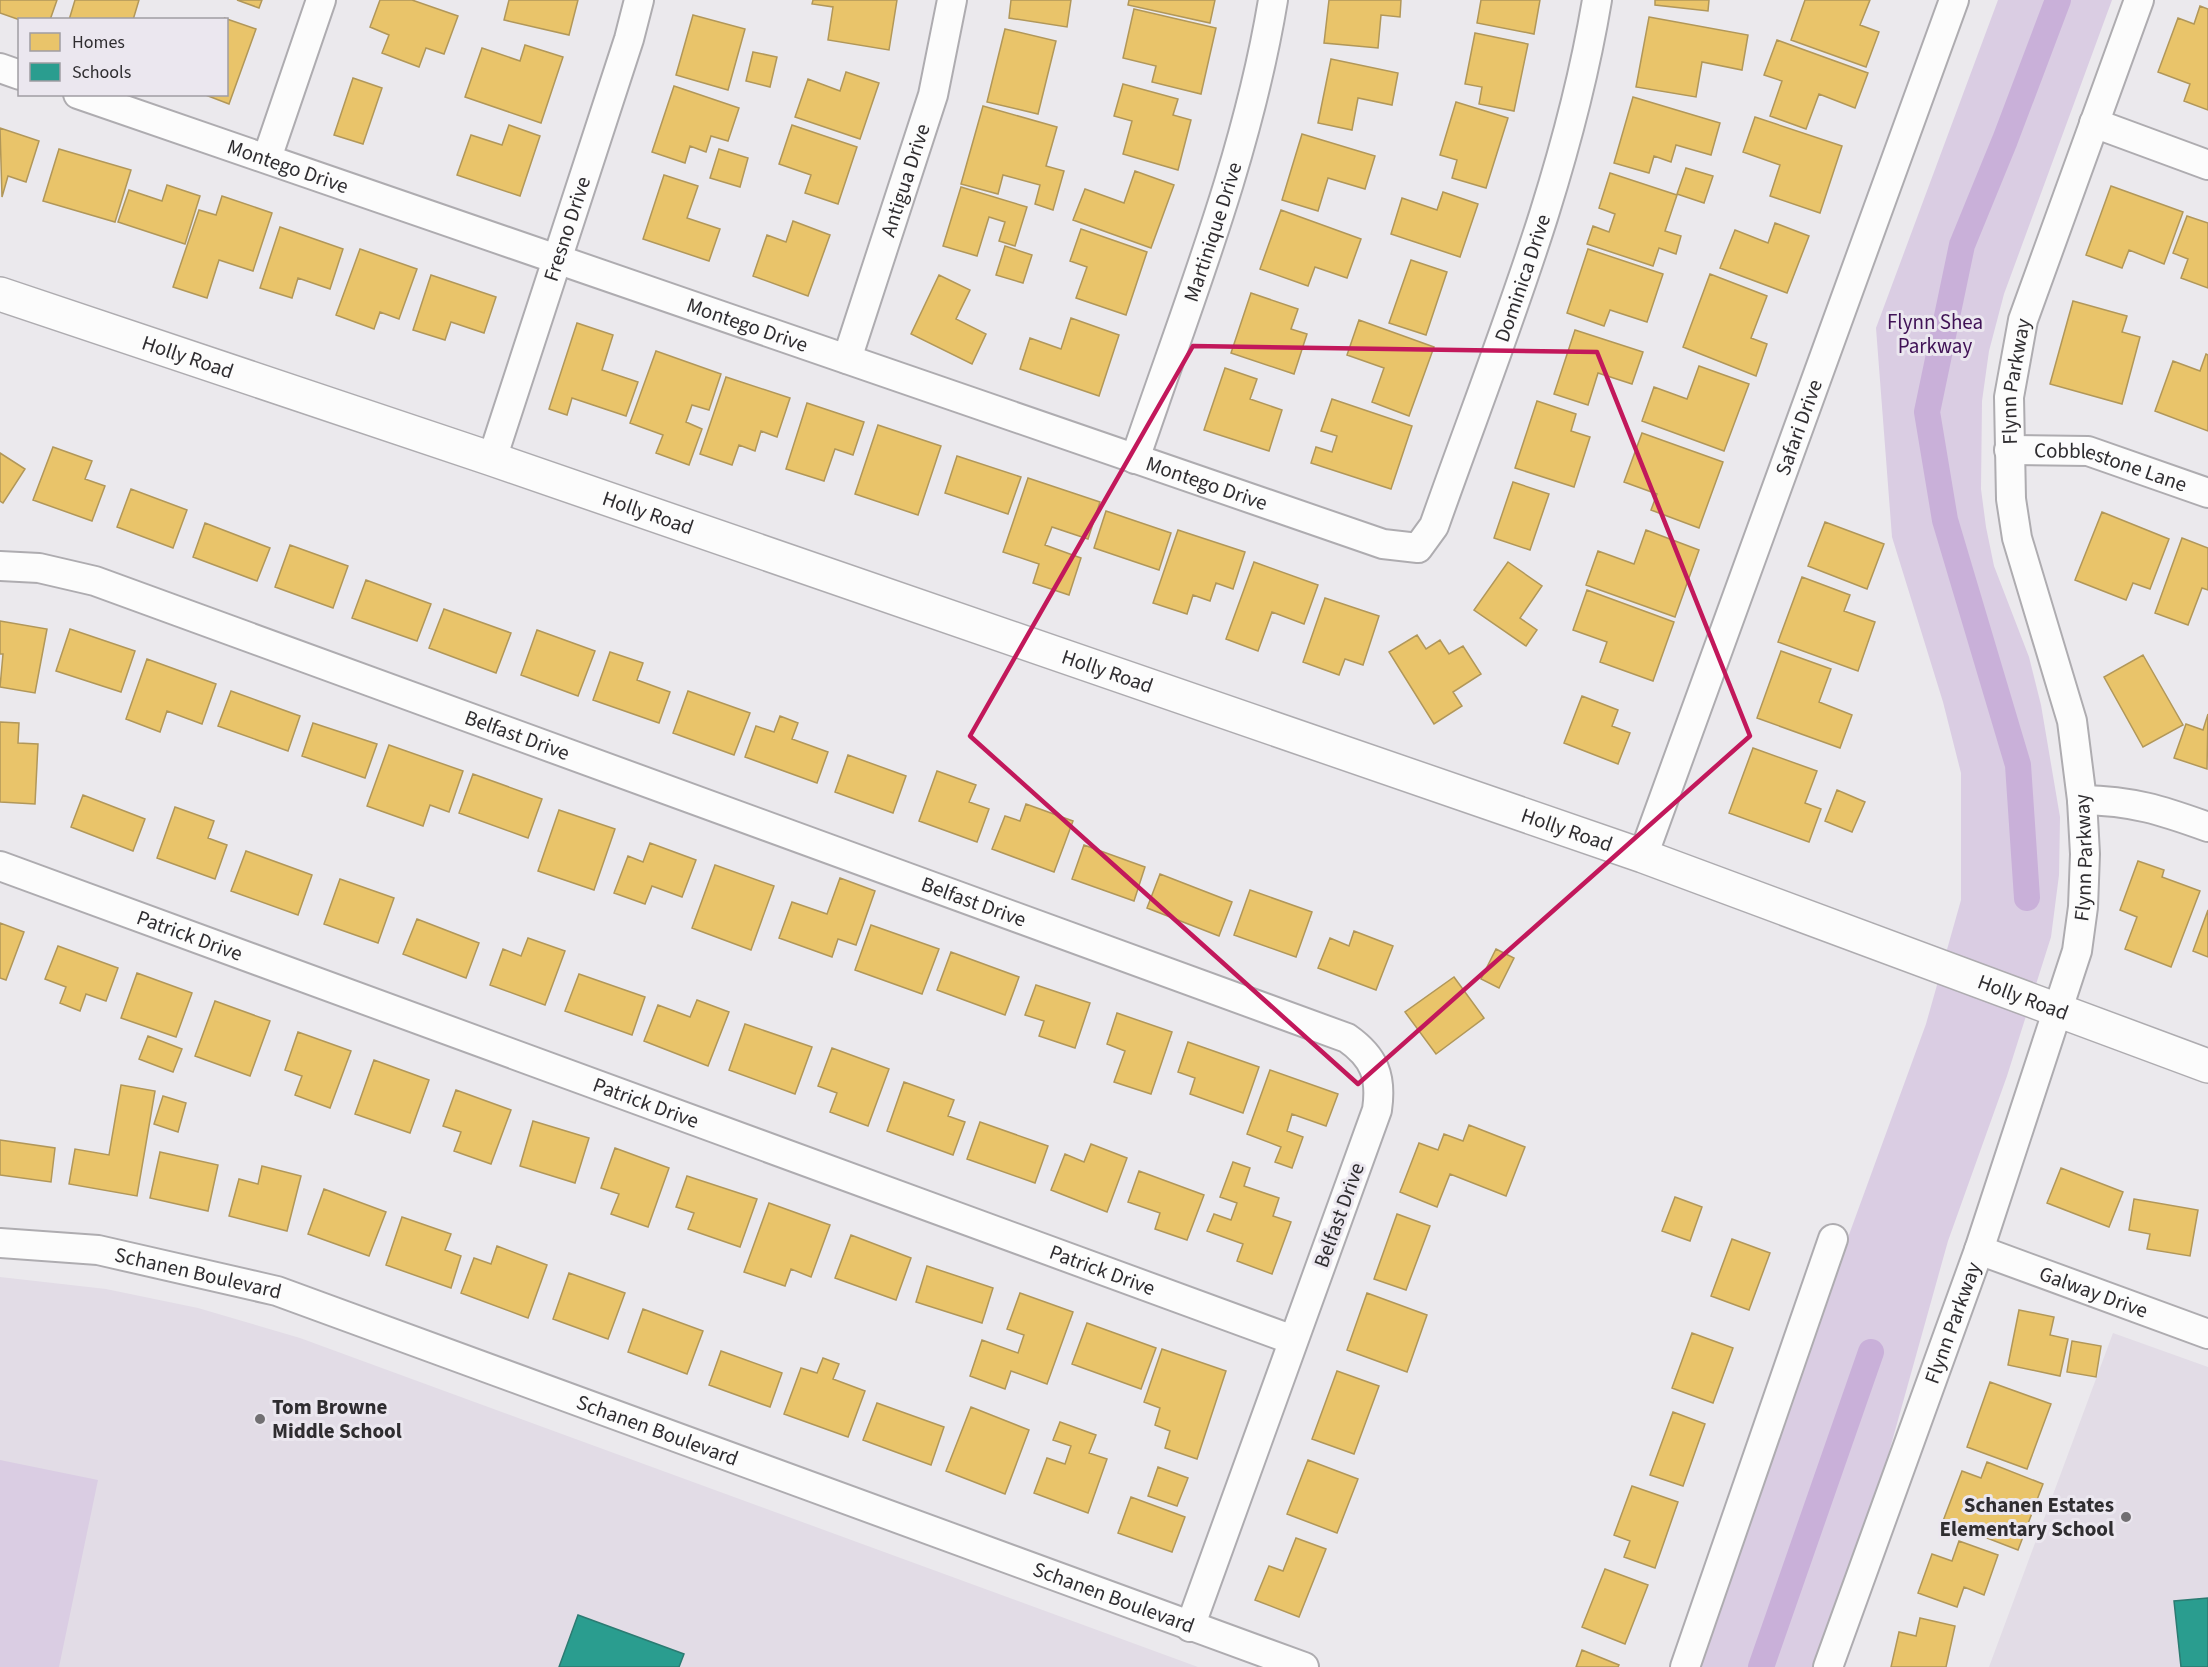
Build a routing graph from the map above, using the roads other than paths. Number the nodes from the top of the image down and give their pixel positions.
1 (321, 0) edge
2 (639, 0) edge
3 (952, 0) edge
4 (1273, 0) edge
5 (1597, 0) edge
6 (1954, 0) edge
7 (2139, 0) edge
8 (0, 68) edge
9 (18, 74) edge
10 (84, 96) edge
11 (2094, 123) junction
12 (267, 158) junction
13 (2208, 165) edge
14 (557, 259) junction
15 (0, 294) edge
16 (847, 359) junction
17 (2009, 450) junction
18 (492, 459) junction
19 (1135, 459) junction
20 (2208, 493) edge
21 (1418, 548) joint
22 (0, 566) edge
23 (2082, 800) junction
24 (2208, 827) edge
25 (1644, 856) junction
26 (0, 866) edge
27 (2059, 1012) junction
28 (2208, 1066) edge
29 (1833, 1239) dead end
30 (0, 1243) edge
31 (1979, 1250) junction
32 (2208, 1334) edge
33 (1293, 1340) junction
34 (1190, 1627) junction
35 (1304, 1667) edge
36 (1685, 1667) edge
37 (1828, 1667) edge

1 - 12 street
2 - 14 street, Fresno Drive
3 - 16 street, Antigua Drive
4 - 19 street, Martinique Drive
5 - 21 street, Dominica Drive
6 - 25 street, Safari Drive
7 - 11 street, Flynn Parkway
8 - 9 street
10 - 12 street, Montego Drive
11 - 13 street
11 - 17 street, Flynn Parkway
12 - 14 street, Montego Drive
14 - 16 street, Montego Drive
14 - 18 street, Fresno Drive
15 - 18 main road, Holly Road
16 - 19 street, Montego Drive
17 - 20 street, Cobblestone Lane
17 - 23 street, Flynn Parkway
18 - 25 main road, Holly Road
19 - 21 street, Montego Drive
22 - 33 street, Belfast Drive
23 - 24 street
23 - 27 street, Flynn Parkway
25 - 27 main road, Holly Road
26 - 33 street, Patrick Drive
27 - 28 main road, Holly Road
27 - 31 street, Flynn Parkway
29 - 36 street
30 - 34 street, Schanen Boulevard
31 - 32 street, Galway Drive
31 - 37 street, Flynn Parkway
33 - 34 street, Belfast Drive
34 - 35 street, Schanen Boulevard

